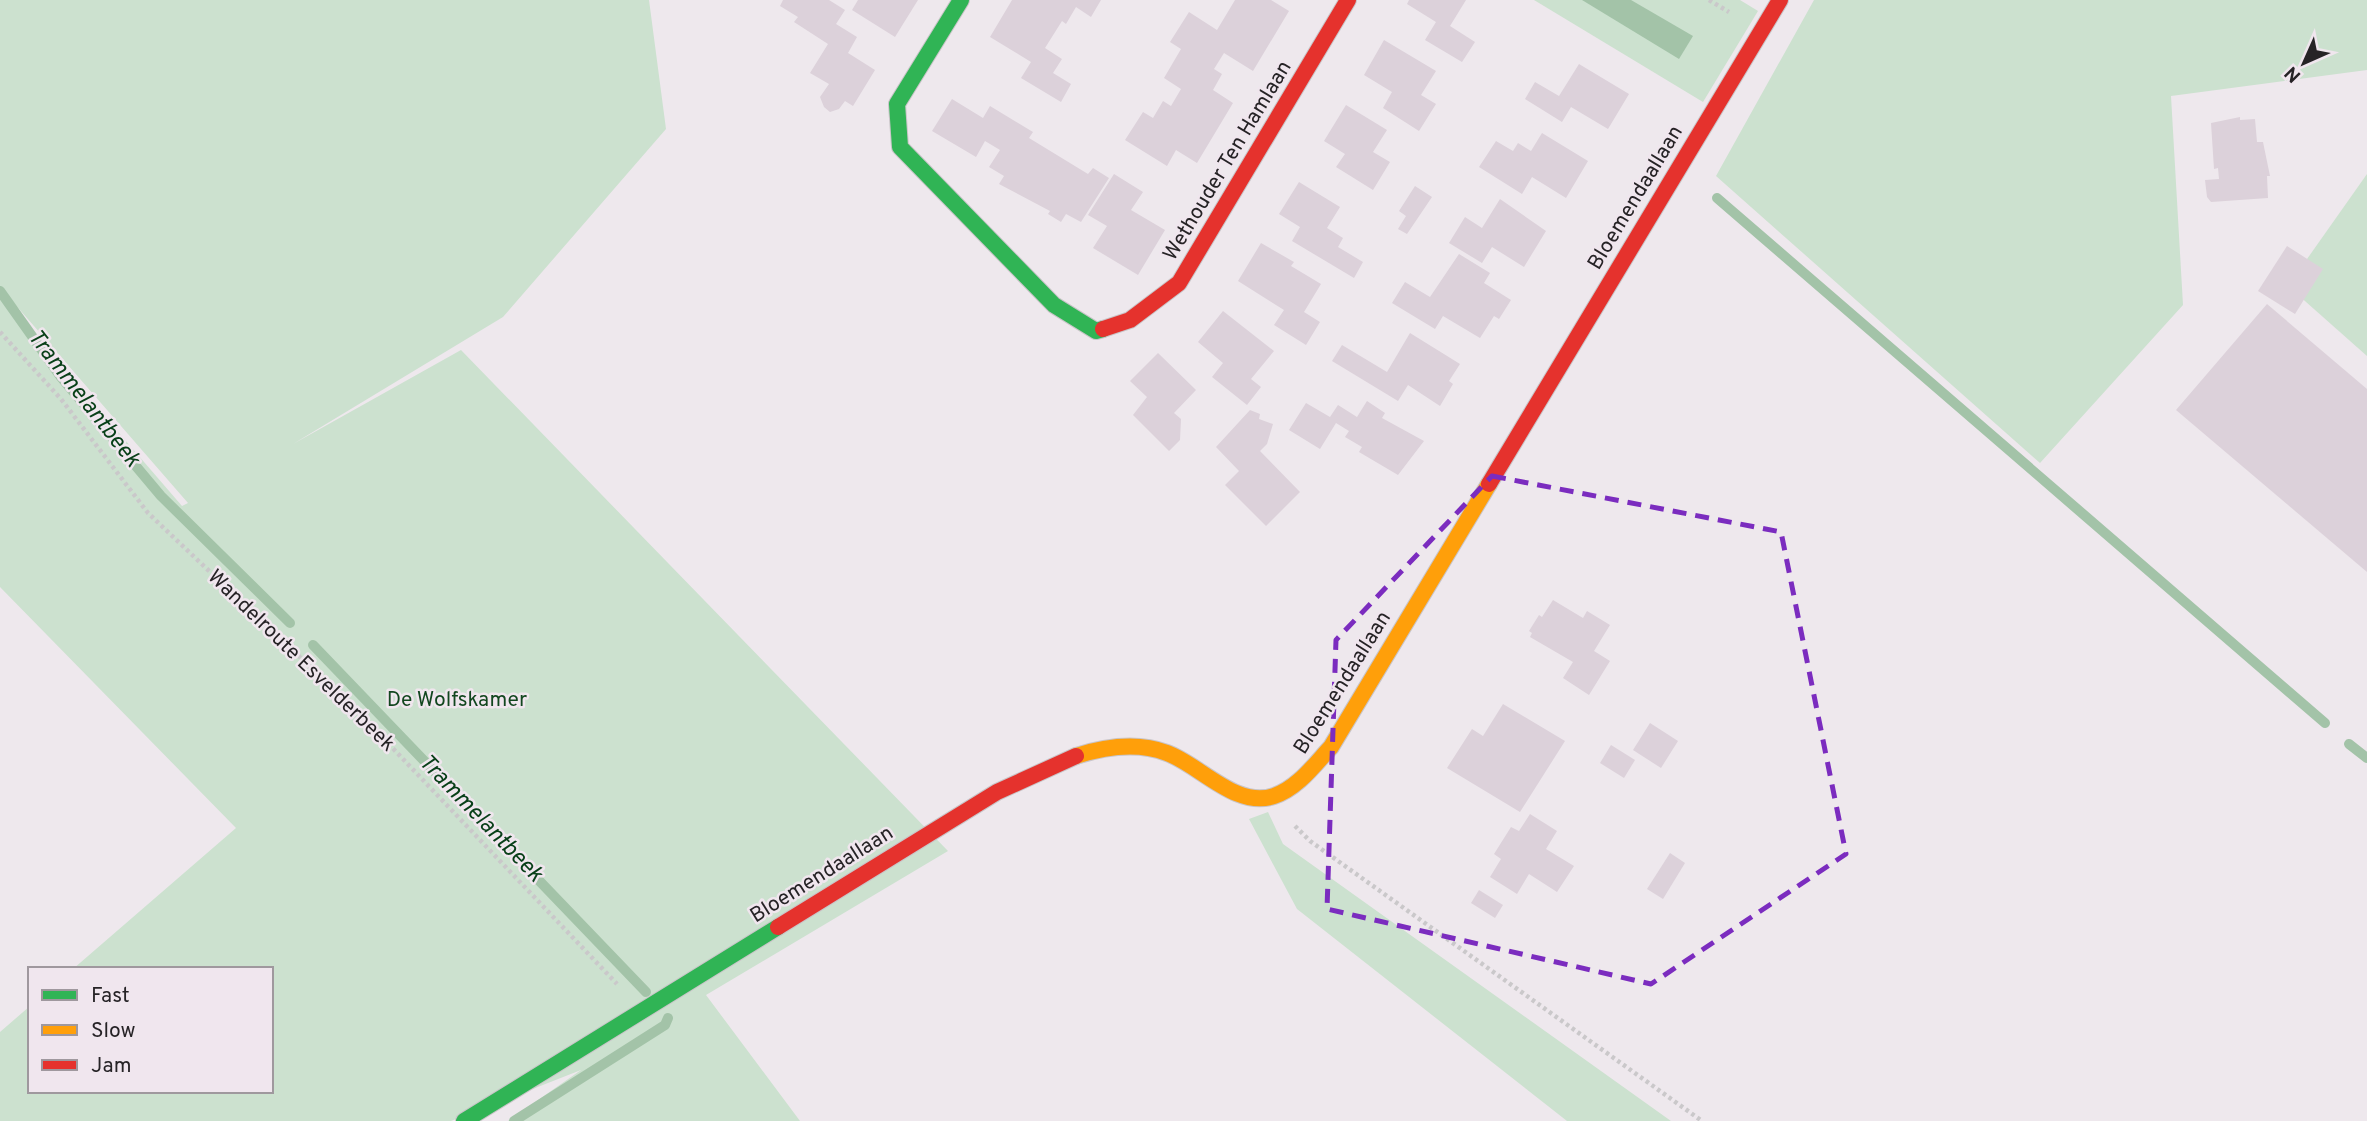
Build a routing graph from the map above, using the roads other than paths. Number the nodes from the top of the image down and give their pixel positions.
1 (961, 0) edge
2 (1348, 0) edge
3 (1780, 0) edge
4 (464, 1121) edge

1 - 2 street, Wethouder Ten Hamlaan
3 - 4 street, Bloemendaallaan

